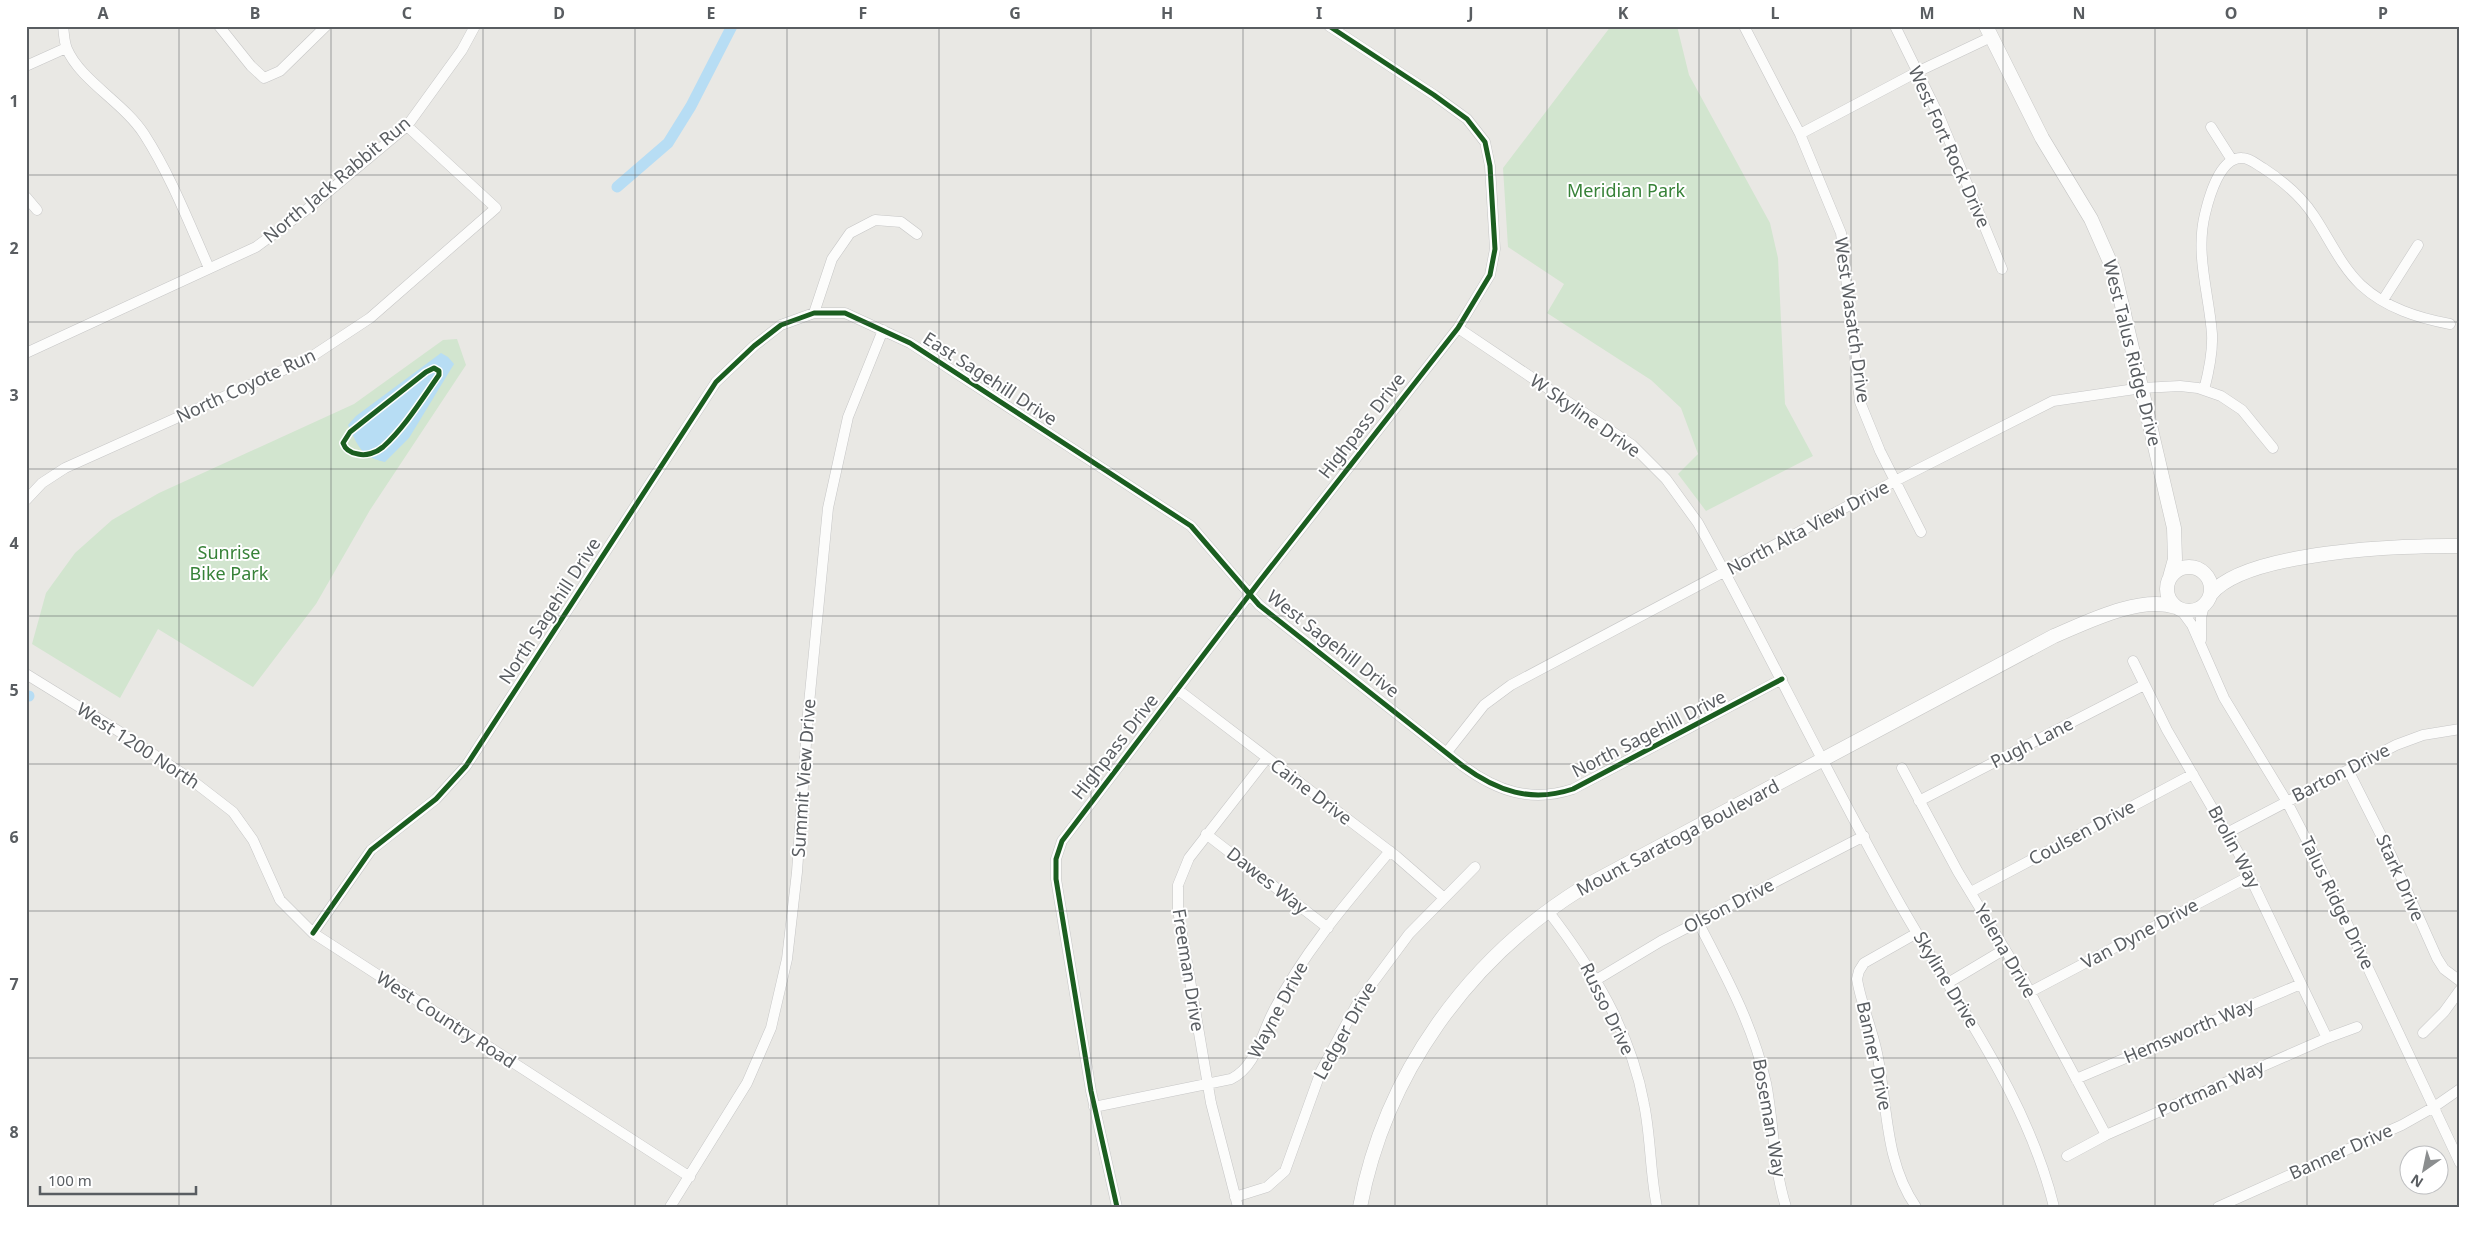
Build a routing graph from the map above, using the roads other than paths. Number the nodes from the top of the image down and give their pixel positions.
1 (63, 26) edge
2 (219, 26) edge
3 (326, 26) edge
4 (475, 26) edge
5 (1329, 26) edge
6 (1744, 26) edge
7 (1895, 26) edge
8 (1988, 32) edge
9 (66, 48) junction
10 (26, 66) edge
11 (1917, 72) junction
12 (407, 126) junction
13 (2211, 127) dead end
14 (1800, 134) junction
15 (2232, 160) junction
16 (26, 197) edge
17 (37, 210) dead end
18 (917, 234) dead end
19 (2418, 245) dead end
20 (209, 268) junction
21 (2002, 269) dead end
22 (2383, 300) junction
23 (814, 313) junction
24 (2450, 324) dead end
25 (1458, 328) junction
26 (883, 330) junction
27 (26, 353) edge
28 (2142, 388) junction
29 (2204, 390) junction
30 (2273, 448) dead end
31 (1895, 482) junction
32 (1142, 493) joint
33 (26, 500) edge
34 (2174, 528) junction
35 (1921, 532) dead end
36 (2460, 546) edge
37 (2200, 570) junction
38 (1725, 572) junction
39 (2248, 572) junction
40 (2169, 579) junction
41 (1249, 595) junction
42 (2208, 600) junction
43 (2130, 607) junction
44 (2179, 608) junction
45 (2202, 648) junction
46 (2133, 661) dead end
47 (26, 674) edge
48 (1782, 680) junction
49 (2144, 684) junction
50 (1177, 689) junction
51 (2460, 729) edge
52 (1447, 752) junction
53 (1267, 758) junction
54 (1824, 760) junction
55 (1902, 768) dead end
56 (2348, 770) junction
57 (2193, 774) junction
58 (1919, 801) junction
59 (2287, 802) junction
60 (244, 825) joint
61 (2228, 833) junction
62 (1206, 834) junction
63 (1864, 836) junction
64 (1390, 852) junction
65 (1475, 867) dead end
66 (2250, 876) junction
67 (1971, 892) junction
68 (1443, 897) junction
69 (1548, 911) junction
70 (1698, 922) junction
71 (1328, 928) junction
72 (313, 933) junction
73 (1917, 933) junction
74 (2005, 949) junction
75 (1596, 980) junction
76 (2460, 981) edge
77 (1948, 983) junction
78 (2301, 984) junction
79 (2460, 990) edge
80 (2030, 992) junction
81 (2357, 1027) dead end
82 (2423, 1033) dead end
83 (2327, 1038) junction
84 (2076, 1079) junction
85 (1207, 1084) junction
86 (2460, 1088) edge
87 (1094, 1107) junction
88 (2434, 1107) junction
89 (2106, 1135) junction
90 (2066, 1156) dead end
91 (2460, 1163) edge
92 (690, 1177) junction
93 (1237, 1202) edge
94 (670, 1207) edge
95 (1117, 1207) edge
96 (1360, 1207) edge
97 (1657, 1207) edge
98 (1786, 1207) edge
99 (1916, 1207) edge
100 (2054, 1207) edge
101 (2218, 1207) edge

1 - 9 street
2 - 3 street
4 - 12 street, North Jack Rabbit Run
5 - 25 street, Highpass Drive
6 - 14 street, West Wasatch Drive
7 - 11 street, West Fort Rock Drive
8 - 11 street
8 - 28 street, West Talus Ridge Drive
9 - 10 street
9 - 20 street
11 - 14 street
11 - 21 street, West Fort Rock Drive
12 - 20 street, North Jack Rabbit Run
12 - 33 street, North Coyote Run
13 - 15 street
14 - 31 street, West Wasatch Drive
15 - 22 street
15 - 29 street
16 - 17 street
18 - 23 street
19 - 22 street
20 - 27 street, North Jack Rabbit Run
22 - 24 street
23 - 26 street, East Sagehill Drive
23 - 72 street, North Sagehill Drive
25 - 38 street, W Skyline Drive
25 - 41 street, Highpass Drive
26 - 32 street, East Sagehill Drive
26 - 92 street, Summit View Drive
28 - 29 street, North Alta View Drive
28 - 31 street, North Alta View Drive
28 - 34 street, West Talus Ridge Drive
29 - 30 street, North Alta View Drive
31 - 35 street, West Wasatch Drive
31 - 38 street, North Alta View Drive
32 - 41 street, West Sagehill Drive
34 - 37 street, West Talus Ridge Drive
34 - 40 street, West Talus Ridge Drive
36 - 39 street
37 - 39 street
37 - 40 street
37 - 42 street
38 - 48 street, W Skyline Drive
38 - 52 street, North Alta View Drive
39 - 42 street
40 - 43 street, Mount Saratoga Boulevard
40 - 44 street
41 - 50 street, Highpass Drive
41 - 52 street, West Sagehill Drive
42 - 44 street
42 - 45 street, Talus Ridge Drive
43 - 44 street, Mount Saratoga Boulevard
43 - 54 street, Mount Saratoga Boulevard
44 - 45 street, Talus Ridge Drive
45 - 59 street, Talus Ridge Drive
46 - 49 street, Brolin Way
47 - 60 street, West 1200 North
48 - 52 street, North Sagehill Drive
48 - 54 street, W Skyline Drive
49 - 57 street, Brolin Way
49 - 58 street, Pugh Lane
50 - 53 street, Caine Drive
50 - 87 street, Highpass Drive
51 - 56 street, Barton Drive
53 - 62 street, Freeman Drive
53 - 64 street, Caine Drive
54 - 63 street, Skyline Drive
54 - 69 street, Mount Saratoga Boulevard
55 - 58 street, Yelena Drive
56 - 59 street, Barton Drive
56 - 76 street, Stark Drive
57 - 61 street, Brolin Way
57 - 67 street, Coulsen Drive
58 - 67 street, Yelena Drive
59 - 61 street, Barton Drive
59 - 88 street, Talus Ridge Drive
60 - 72 street, West Country Road
61 - 66 street, Brolin Way
62 - 71 street, Dawes Way
62 - 85 street, Freeman Drive
63 - 70 street, Olson Drive
63 - 73 street, Skyline Drive
64 - 68 street, Caine Drive
64 - 71 street, Wayne Drive
65 - 68 street, Ledger Drive
66 - 78 street, Brolin Way
66 - 80 street, Van Dyne Drive
67 - 74 street, Yelena Drive
68 - 93 street, Ledger Drive
69 - 75 street, Russo Drive
69 - 96 street, Mount Saratoga Boulevard
70 - 75 street, Olson Drive
70 - 98 street, Boseman Way
71 - 85 street, Wayne Drive
72 - 92 street, West Country Road
73 - 77 street, Skyline Drive
73 - 99 street, Banner Drive
74 - 77 street
74 - 80 street, Yelena Drive
75 - 97 street, Russo Drive
77 - 100 street, Skyline Drive
78 - 83 street, Brolin Way
78 - 84 street, Hemsworth Way
79 - 82 street
80 - 84 street, Yelena Drive
81 - 83 street, Portman Way
83 - 89 street, Portman Way
84 - 89 street, Yelena Drive
85 - 87 street, Wayne Drive
85 - 93 street, Freeman Drive
86 - 88 street, Banner Drive
87 - 95 street, Highpass Drive
88 - 91 street, Talus Ridge Drive
88 - 101 street, Banner Drive
89 - 90 street, Portman Way
92 - 94 street, Summit View Drive

